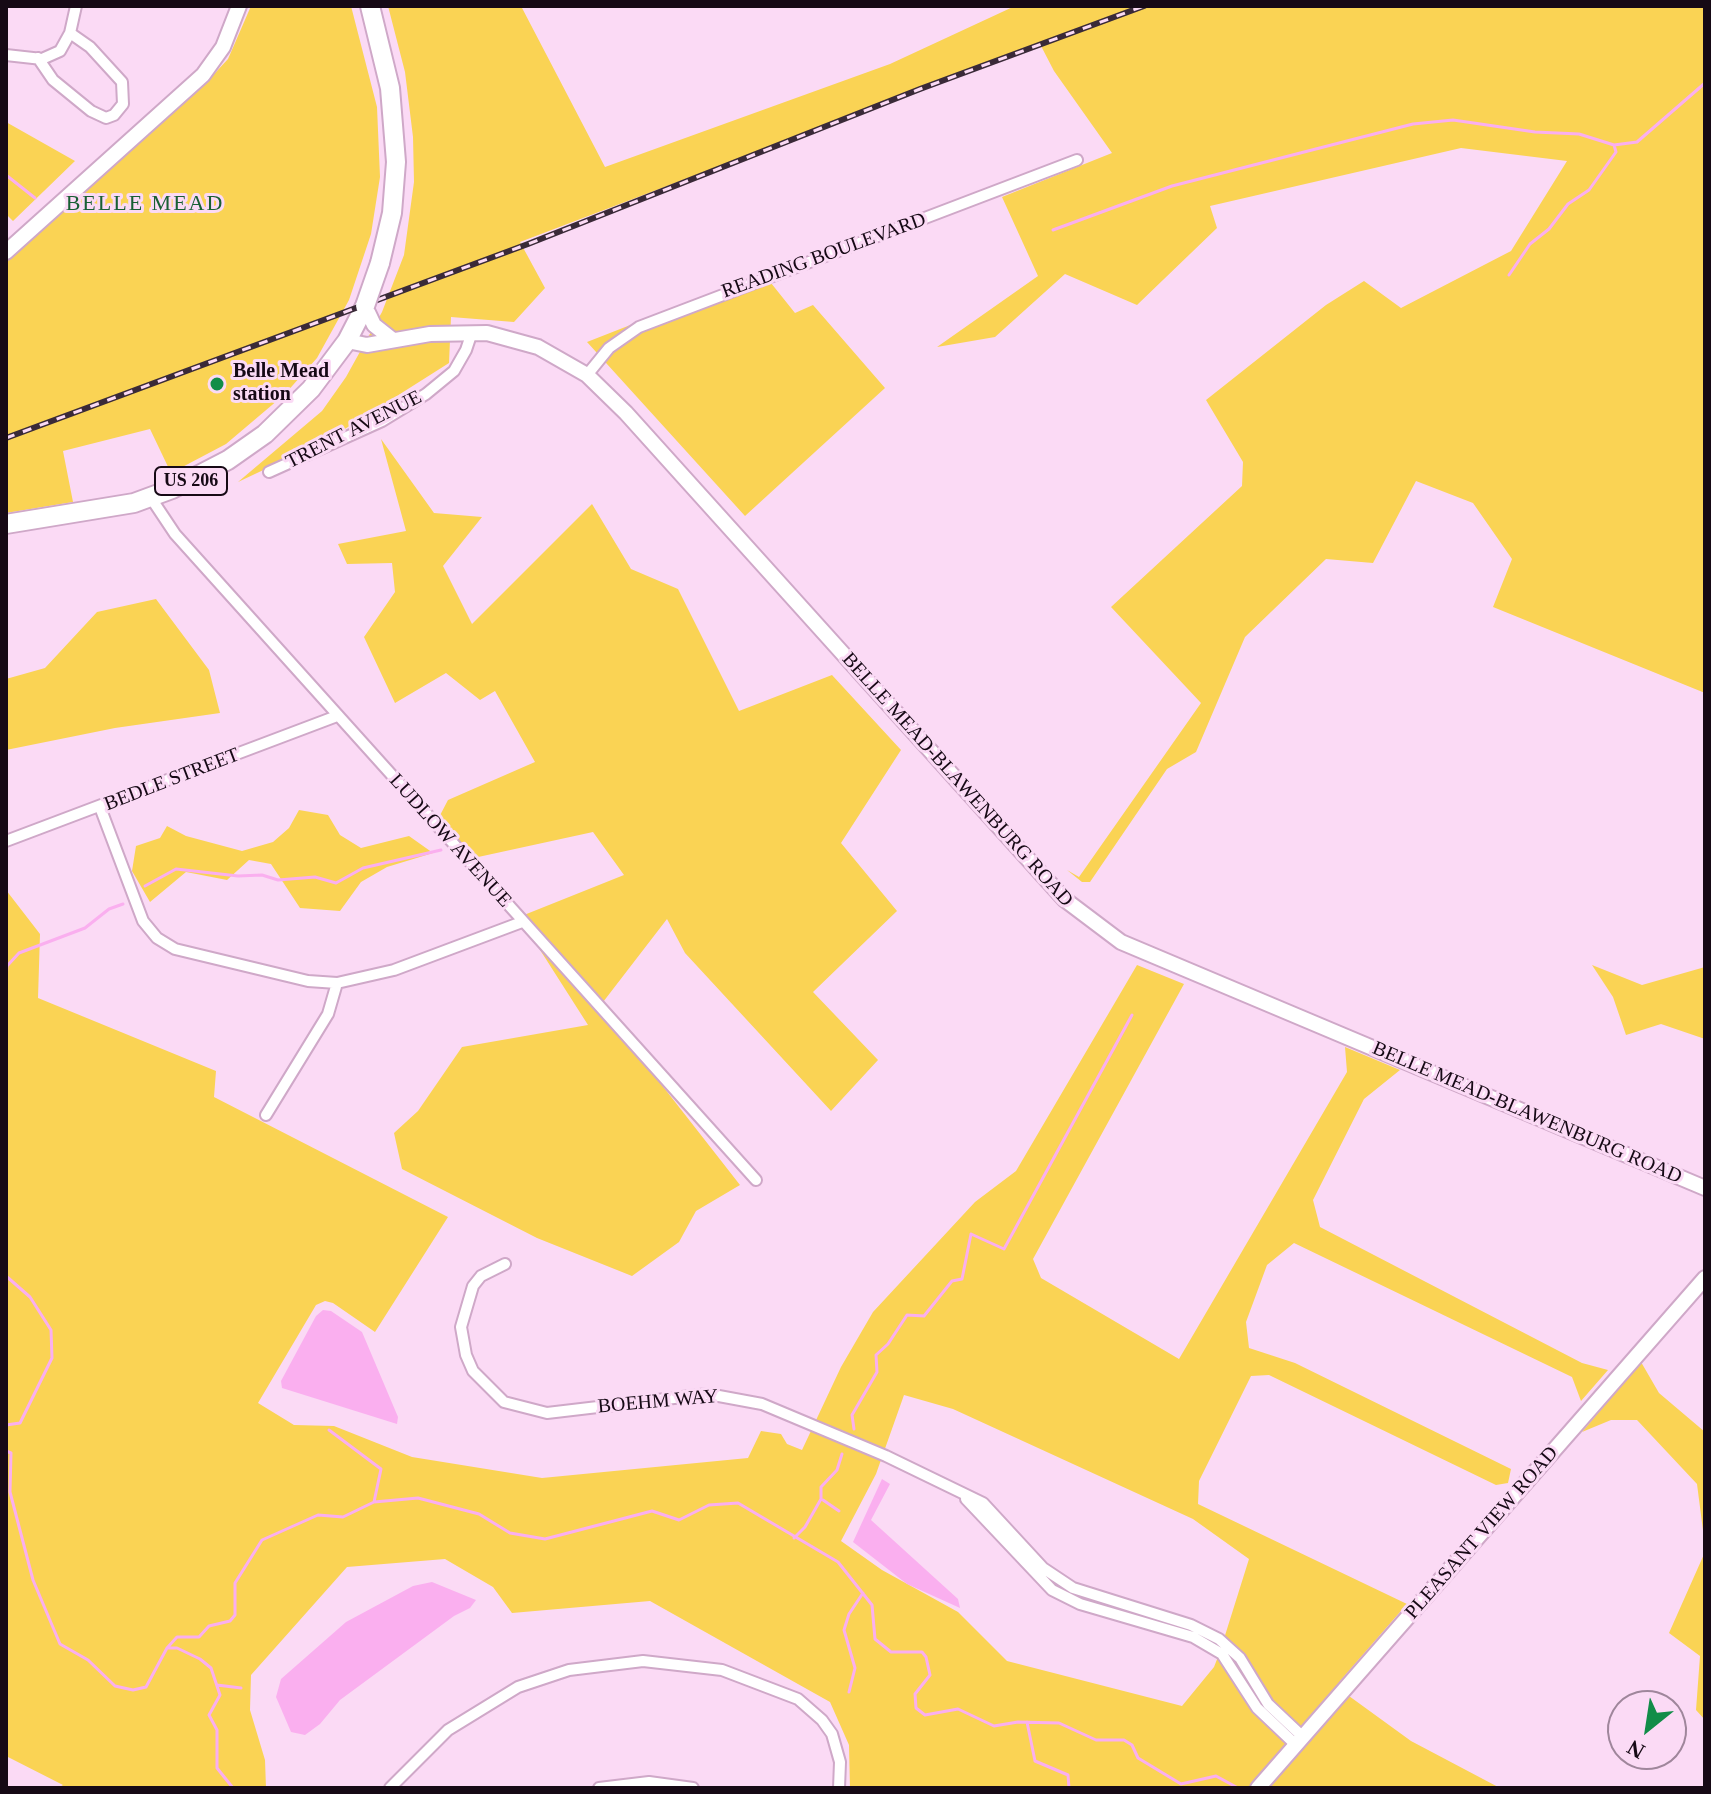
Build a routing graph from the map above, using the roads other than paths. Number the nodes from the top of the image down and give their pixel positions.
1 (76, 6) edge
2 (239, 6) edge
3 (370, 6) edge
4 (70, 33) junction
5 (6, 55) edge
6 (38, 58) junction
7 (1077, 160) dead end
8 (6, 252) edge
9 (365, 306) junction
10 (472, 332) junction
11 (393, 340) junction
12 (347, 341) junction
13 (587, 375) junction
14 (269, 472) dead end
15 (151, 498) junction
16 (6, 524) edge
17 (337, 716) junction
18 (100, 807) junction
19 (6, 841) edge
20 (522, 922) junction
21 (337, 983) junction
22 (266, 1115) dead end
23 (756, 1180) dead end
24 (1705, 1188) edge
25 (505, 1264) dead end
26 (1705, 1278) edge
27 (1299, 1741) junction
28 (1261, 1785) edge
29 (390, 1788) edge
30 (599, 1788) edge
31 (693, 1788) edge
32 (839, 1788) edge

1 - 4 street
2 - 8 street
3 - 9 highway, US 206, bridge
4 - 6 street
4 - 6 street
5 - 6 street
7 - 13 street, READING BOULEVARD
9 - 11 street
9 - 12 highway, US 206
10 - 11 street
10 - 13 street, BELLE MEAD-BLAWENBURG ROAD
10 - 14 street, TRENT AVENUE
11 - 12 street
12 - 15 highway, US 206
13 - 24 street, BELLE MEAD-BLAWENBURG ROAD
15 - 16 highway, US 206
15 - 17 street, LUDLOW AVENUE
17 - 18 street, BEDLE STREET
17 - 20 street, LUDLOW AVENUE
18 - 19 street, BEDLE STREET
18 - 21 street
20 - 21 street
20 - 23 street, LUDLOW AVENUE
21 - 22 street
25 - 27 street, BOEHM WAY
26 - 27 street, PLEASANT VIEW ROAD
27 - 28 street, PLEASANT VIEW ROAD
29 - 32 street
30 - 31 street

